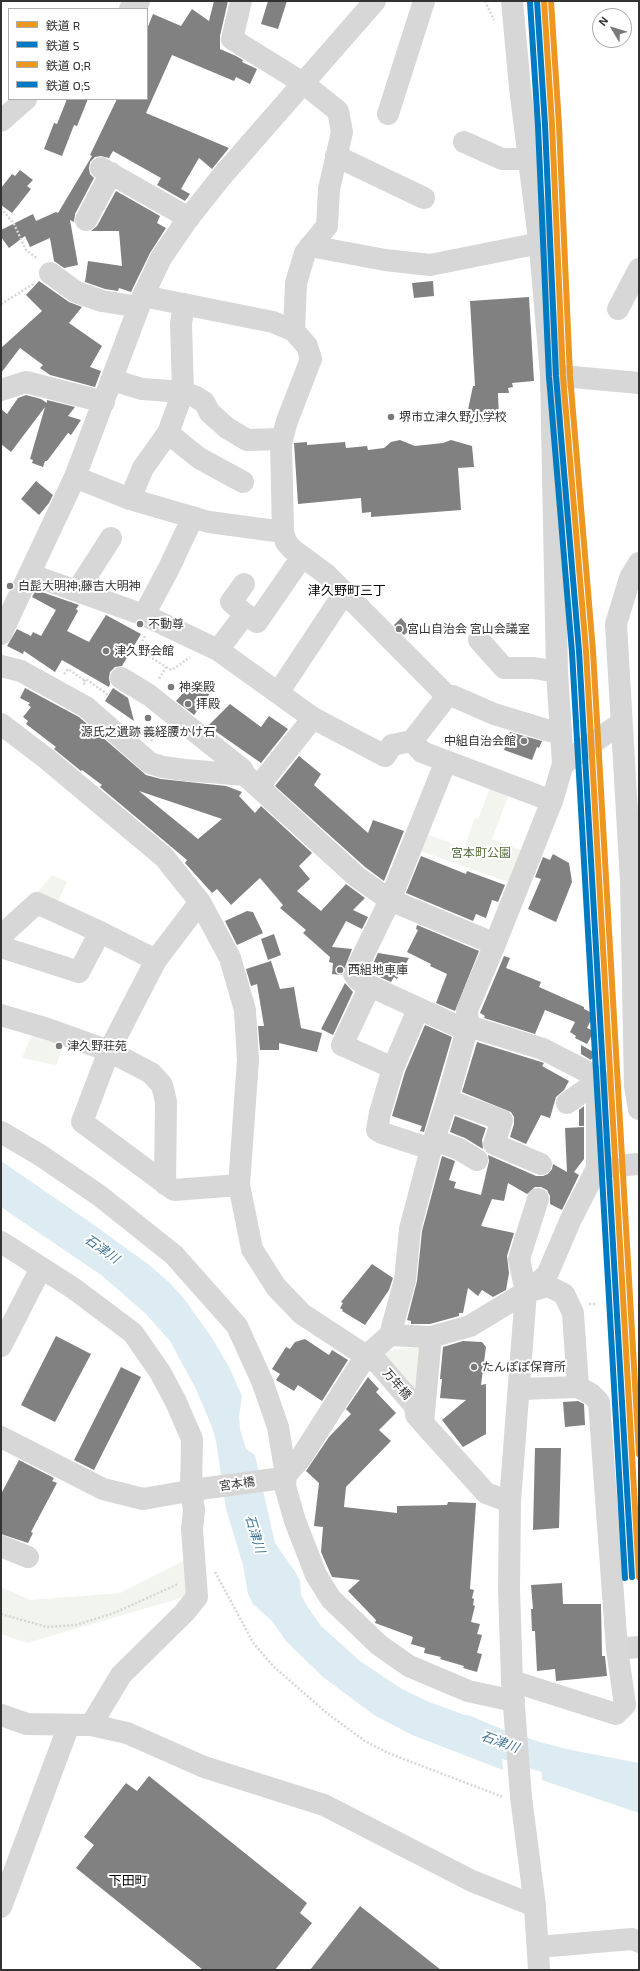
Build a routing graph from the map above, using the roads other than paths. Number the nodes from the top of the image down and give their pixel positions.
1 (139, 1) edge
2 (241, 1) edge
3 (375, 1) edge
4 (424, 1) edge
5 (512, 1) edge
6 (131, 8) edge
7 (303, 83) junction
8 (25, 100) edge
9 (388, 114) dead end
10 (1, 121) edge
11 (464, 142) dead end
12 (336, 156) junction
13 (529, 159) junction
14 (424, 198) dead end
15 (189, 218) junction
16 (86, 220) dead end
17 (540, 242) junction
18 (310, 246) junction
19 (639, 269) edge
20 (50, 273) road end
21 (141, 301) junction
22 (184, 304) junction
23 (618, 309) dead end
24 (294, 331) junction
25 (551, 375) junction
26 (112, 380) junction
27 (639, 383) edge
28 (1, 390) edge
29 (183, 392) junction
30 (104, 402) junction
31 (168, 433) junction
32 (282, 438) junction
33 (75, 477) junction
34 (243, 482) dead end
35 (130, 499) junction
36 (193, 517) junction
37 (282, 532) junction
38 (110, 538) dead end
39 (639, 563) edge
40 (295, 567) dead end
41 (29, 574) junction
42 (244, 584) dead end
43 (77, 591) junction
44 (337, 604) dead end
45 (245, 614) junction
46 (145, 625) junction
47 (1, 634) edge
48 (479, 640) dead end
49 (211, 647) junction
50 (1, 666) edge
51 (557, 672) junction
52 (114, 686) road end
53 (278, 693) junction
54 (447, 696) junction
55 (313, 718) junction
56 (1, 724) edge
57 (630, 724) edge
58 (560, 734) junction
59 (412, 741) junction
60 (446, 761) junction
61 (563, 764) junction
62 (251, 781) junction
63 (552, 801) junction
64 (390, 900) junction
65 (200, 902) junction
66 (635, 922) edge
67 (100, 932) junction
68 (1, 936) edge
69 (495, 944) junction
70 (1, 947) edge
71 (156, 960) junction
72 (636, 974) edge
73 (370, 986) junction
74 (418, 1009) junction
75 (1, 1015) edge
76 (468, 1026) junction
77 (109, 1051) junction
78 (393, 1068) junction
79 (597, 1077) junction
80 (637, 1086) edge
81 (447, 1100) junction
82 (566, 1103) dead end
83 (639, 1109) edge
84 (1, 1132) edge
85 (432, 1145) junction
86 (477, 1160) dead end
87 (541, 1164) dead end
88 (618, 1166) edge
89 (165, 1184) junction
90 (239, 1185) junction
91 (538, 1199) dead end
92 (1, 1242) edge
93 (41, 1268) junction
94 (526, 1292) junction
95 (390, 1335) junction
96 (431, 1336) junction
97 (1, 1346) edge
98 (371, 1360) junction
99 (578, 1387) junction
100 (519, 1389) junction
101 (418, 1414) junction
102 (1, 1437) edge
103 (280, 1477) junction
104 (196, 1490) junction
105 (510, 1502) junction
106 (1, 1546) edge
107 (28, 1557) dead end
108 (514, 1697) junction
109 (1, 1715) edge
110 (70, 1725) junction
111 (91, 1725) junction
112 (8, 1866) edge
113 (535, 1906) junction
114 (1, 1907) edge
115 (639, 1942) edge
116 (538, 1947) junction
117 (538, 1970) edge

1 - 6 street
2 - 7 street
3 - 7 street
4 - 9 street
5 - 13 street
7 - 12 street
7 - 15 street
8 - 10 street
11 - 13 street
12 - 14 street
12 - 18 street
13 - 17 street
15 - 16 street
15 - 21 street
17 - 18 street
17 - 25 street
18 - 24 street
19 - 23 street
20 - 21 street
21 - 22 street
21 - 26 street
22 - 24 street
22 - 29 street
24 - 32 street
25 - 27 street
25 - 51 street
26 - 29 street
26 - 30 street
28 - 30 street
29 - 31 street
29 - 32 street
30 - 33 street
31 - 34 street
31 - 35 street
32 - 37 street
33 - 35 street
33 - 41 street
35 - 36 street
36 - 37 street
36 - 46 street
37 - 54 street
38 - 43 street
39 - 57 street
40 - 45 street
41 - 43 street
41 - 47 street
42 - 45 street
43 - 46 street
44 - 53 street
45 - 49 street
46 - 49 street
48 - 51 street
49 - 53 street
50 - 62 street
51 - 58 street
52 - 62 street
53 - 55 street
54 - 58 street
54 - 59 street
55 - 59 street
55 - 62 street
56 - 65 street
57 - 61 street
57 - 66 street
58 - 61 street
59 - 60 street
60 - 63 street
60 - 64 street
61 - 63 street
62 - 64 street
63 - 69 street
64 - 69 street
64 - 73 street
65 - 71 street
65 - 90 street
66 - 72 street
67 - 68 street
67 - 70 street
67 - 71 street
69 - 76 street
71 - 77 street
72 - 80 street
73 - 74 street
73 - 78 street
74 - 76 street
74 - 78 street
75 - 77 street
76 - 79 street
76 - 81 street
77 - 89 street
77 - 89 street
78 - 85 street
79 - 82 street
79 - 88 street
80 - 83 street
81 - 85 street
81 - 87 street
84 - 103 street
85 - 86 street
85 - 95 street
88 - 94 street
89 - 90 street
90 - 98 street
91 - 94 street
92 - 93 street
93 - 97 street
93 - 104 street
94 - 96 street
94 - 99 street
94 - 100 street
95 - 96 street
95 - 98 street
96 - 101 street
98 - 101 street
98 - 103 street
99 - 100 street
99 - 108 street
100 - 105 street
101 - 105 street
102 - 104 street, 宮本橋
103 - 104 street, 宮本橋
103 - 108 street
104 - 111 street
105 - 108 street
106 - 107 street
108 - 113 street
109 - 110 street
110 - 111 street
110 - 112 street
111 - 113 street
112 - 114 street
113 - 116 street
115 - 116 street
116 - 117 street

